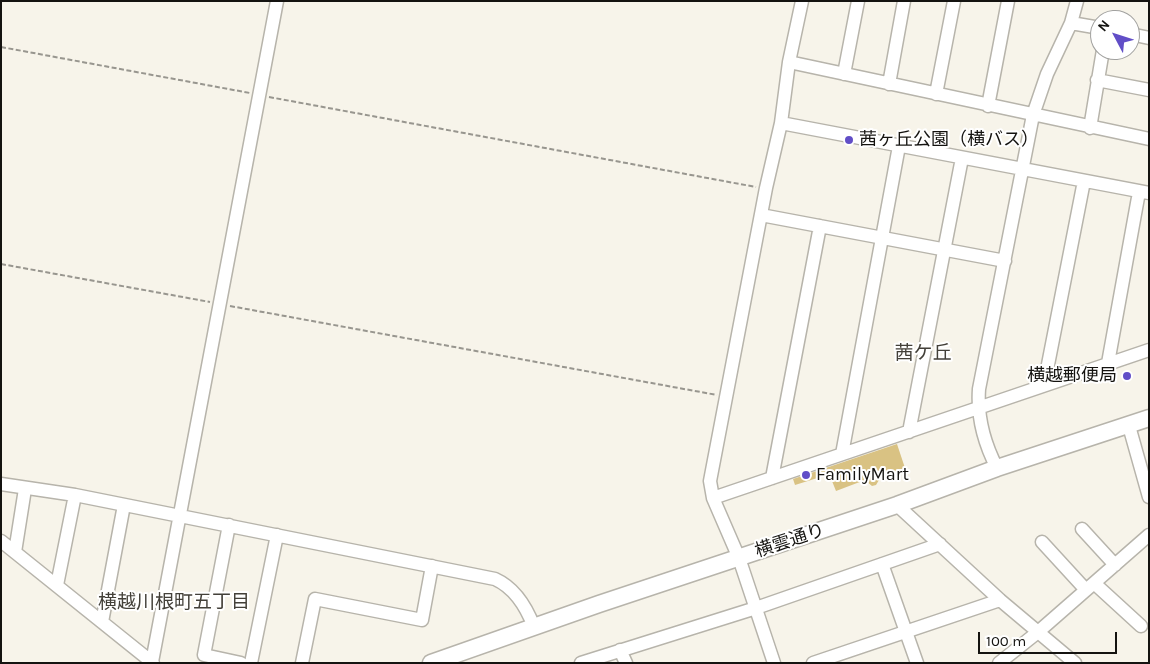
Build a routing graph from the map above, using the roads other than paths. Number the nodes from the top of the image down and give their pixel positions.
1 (277, 1) edge
2 (802, 1) edge
3 (858, 1) edge
4 (904, 1) edge
5 (954, 1) edge
6 (1008, 1) edge
7 (1077, 1) edge
8 (1071, 23) junction
9 (1090, 26) edge
10 (1101, 60) edge
11 (789, 62) junction
12 (844, 74) junction
13 (1098, 80) junction
14 (888, 84) junction
15 (1149, 90) edge
16 (936, 94) junction
17 (988, 106) junction
18 (1033, 115) junction
19 (781, 123) junction
20 (1090, 128) junction
21 (1149, 139) edge
22 (899, 146) junction
23 (962, 158) junction
24 (1024, 169) junction
25 (1084, 181) junction
26 (1144, 192) edge
27 (760, 215) junction
28 (820, 226) junction
29 (882, 238) junction
30 (944, 250) junction
31 (1005, 261) junction
32 (1149, 350) edge
33 (1108, 364) junction
34 (1044, 385) junction
35 (978, 408) junction
36 (1149, 418) edge
37 (1129, 426) junction
38 (909, 432) junction
39 (842, 454) junction
40 (997, 468) junction
41 (772, 478) junction
42 (1, 484) edge
43 (25, 488) junction
44 (75, 494) junction
45 (1149, 497) edge
46 (713, 498) junction
47 (124, 505) junction
48 (897, 505) junction
49 (180, 516) junction
50 (229, 525) junction
51 (1082, 528) dead end
52 (277, 535) junction
53 (1149, 535) edge
54 (1, 540) edge
55 (1042, 542) dead end
56 (940, 544) junction
57 (15, 552) junction
58 (739, 558) junction
59 (882, 564) junction
60 (1115, 565) junction
61 (432, 566) junction
62 (57, 586) junction
63 (1090, 587) junction
64 (1000, 600) junction
65 (756, 608) junction
66 (102, 622) junction
67 (534, 626) junction
68 (1141, 626) dead end
69 (905, 632) junction
70 (1038, 632) junction
71 (620, 650) junction
72 (203, 659) edge
73 (152, 662) edge
74 (241, 663) edge
75 (251, 663) edge
76 (302, 663) edge
77 (431, 663) edge
78 (581, 663) edge
79 (626, 663) edge
80 (774, 663) edge
81 (813, 663) edge
82 (917, 663) edge
83 (999, 663) edge
84 (1075, 663) edge

1 - 49 street
2 - 11 street
3 - 12 street
4 - 14 street
5 - 16 street
6 - 17 street
7 - 8 street
8 - 9 street
8 - 18 street
10 - 13 street
11 - 12 street
11 - 19 street
12 - 14 street
13 - 15 street
13 - 20 street
14 - 16 street
16 - 17 street
17 - 18 street
18 - 20 street
18 - 24 street
19 - 22 street
19 - 27 street
20 - 21 street
22 - 23 street
22 - 29 street
23 - 24 street
23 - 30 street
24 - 25 street
24 - 31 street
25 - 26 street
25 - 34 street
26 - 33 street
27 - 28 street
27 - 46 street
28 - 29 street
28 - 41 street
29 - 30 street
29 - 39 street
30 - 31 street
30 - 38 street
31 - 35 street
32 - 33 street
33 - 34 street
34 - 35 street
35 - 38 street
35 - 40 street
36 - 37 main road, 横雲通り
37 - 40 main road, 横雲通り
37 - 45 street
38 - 39 street
39 - 41 street
40 - 48 main road, 横雲通り
41 - 46 street
42 - 43 street
43 - 44 street
43 - 57 street
44 - 47 street
44 - 62 street
46 - 58 street
47 - 49 street
47 - 66 street
48 - 56 street
48 - 58 main road, 横雲通り
49 - 50 street
49 - 73 street
50 - 52 street
50 - 72 street
51 - 60 street
52 - 61 street
52 - 75 street
53 - 60 street
54 - 57 street
55 - 63 street
56 - 59 street
56 - 64 street
57 - 62 street
58 - 65 street
58 - 67 main road, 横雲通り
59 - 65 street
59 - 69 street
60 - 63 street
61 - 67 street
61 - 76 street
62 - 66 street
63 - 68 street
63 - 70 street
64 - 69 street
64 - 70 street
65 - 71 street
65 - 80 street
66 - 73 street
67 - 77 main road, 横雲通り
69 - 81 street
69 - 82 street
70 - 83 street
70 - 84 street
71 - 78 street
71 - 79 street
72 - 74 street

